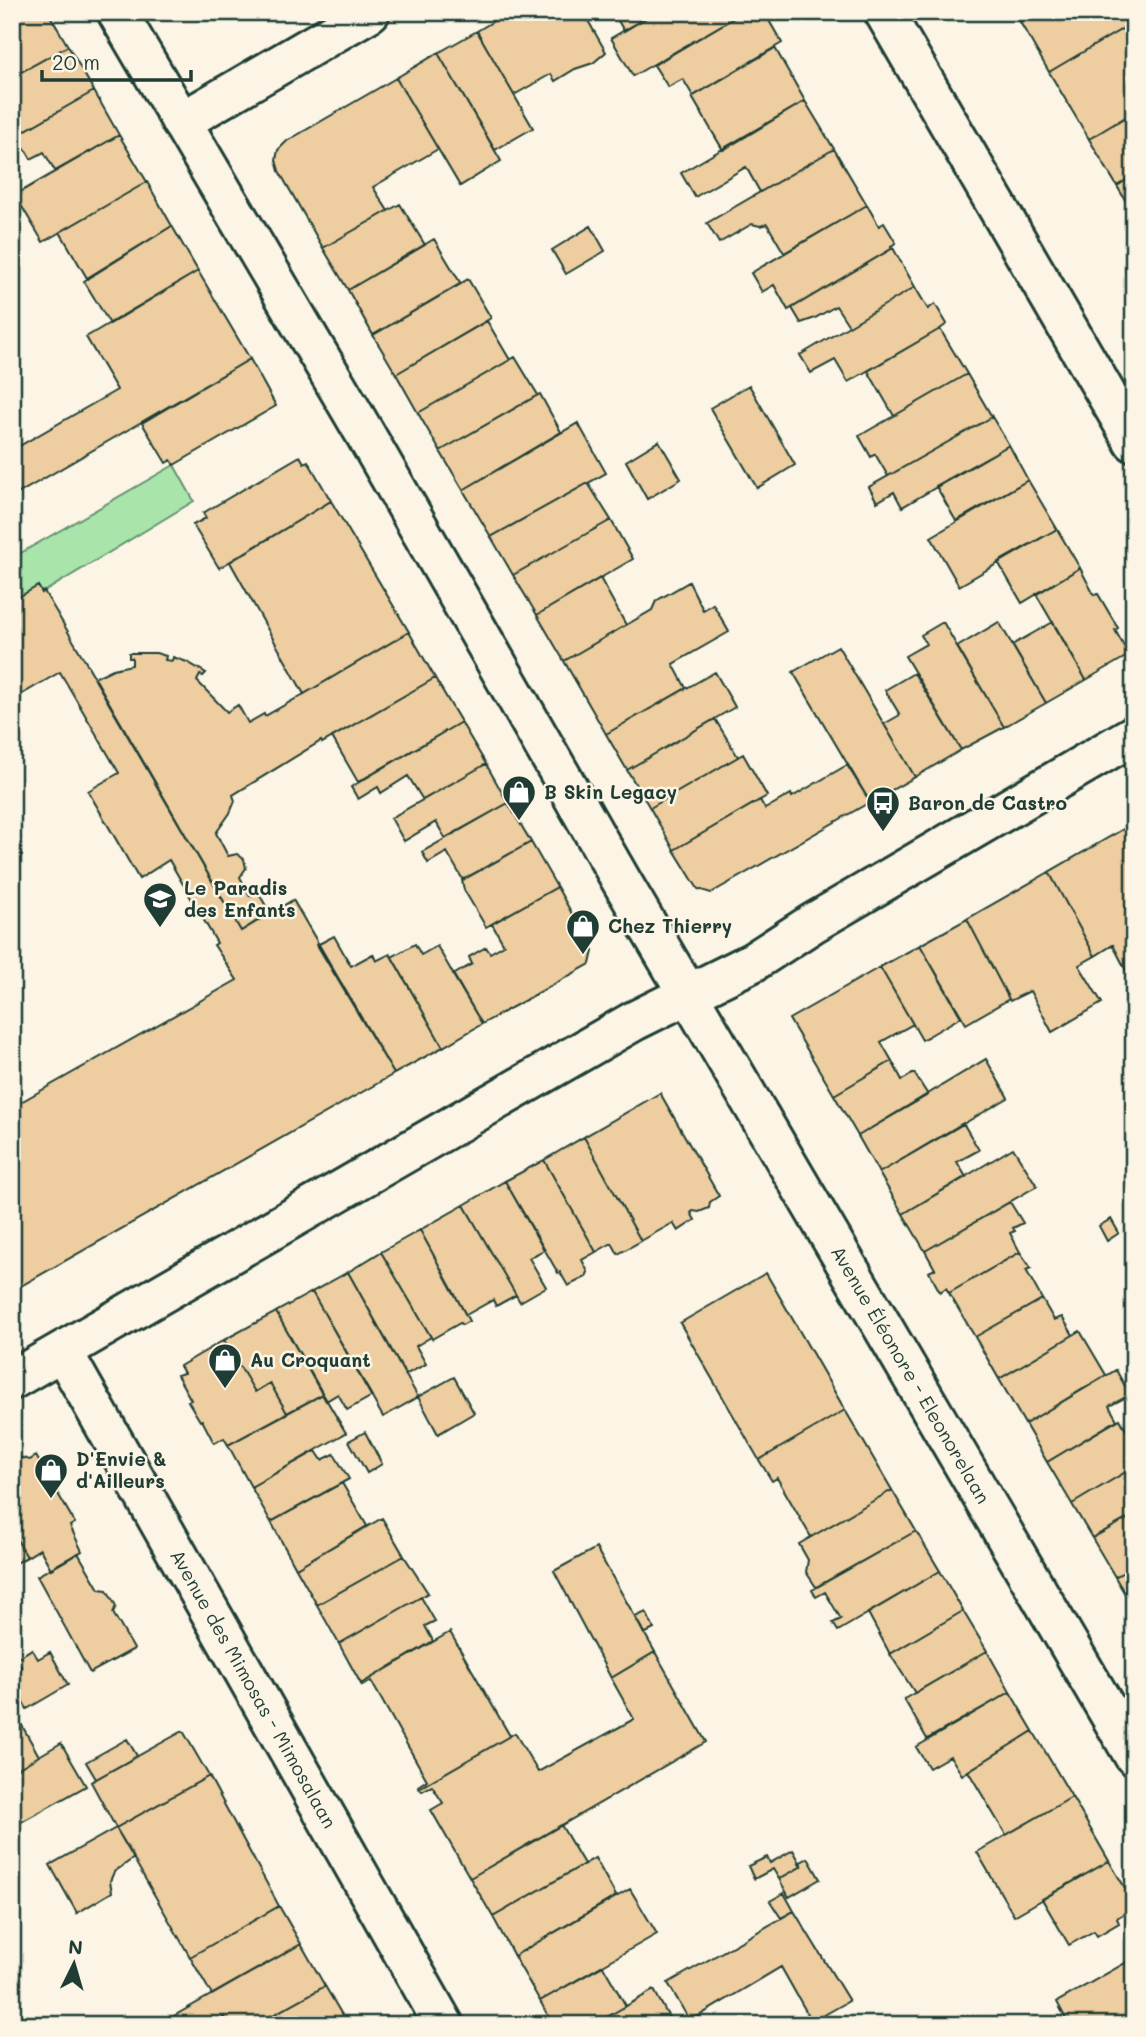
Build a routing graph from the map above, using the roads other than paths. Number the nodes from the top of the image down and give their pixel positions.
1 (117, 12) edge
2 (370, 12) edge
3 (884, 12) edge
4 (181, 122) junction
5 (1134, 442) edge
6 (1134, 735) edge
7 (688, 994) junction
8 (63, 1352) junction
9 (12, 1380) edge
10 (1134, 1756) edge
11 (444, 2025) edge

1 - 4 street, Avenue Éléonore - Eleonorelaan
2 - 4 street
3 - 5 street
4 - 7 street, Avenue Éléonore - Eleonorelaan
6 - 7 street
7 - 8 street
7 - 10 street, Avenue Éléonore - Eleonorelaan
8 - 9 street
8 - 11 street, Avenue des Mimosas - Mimosalaan

